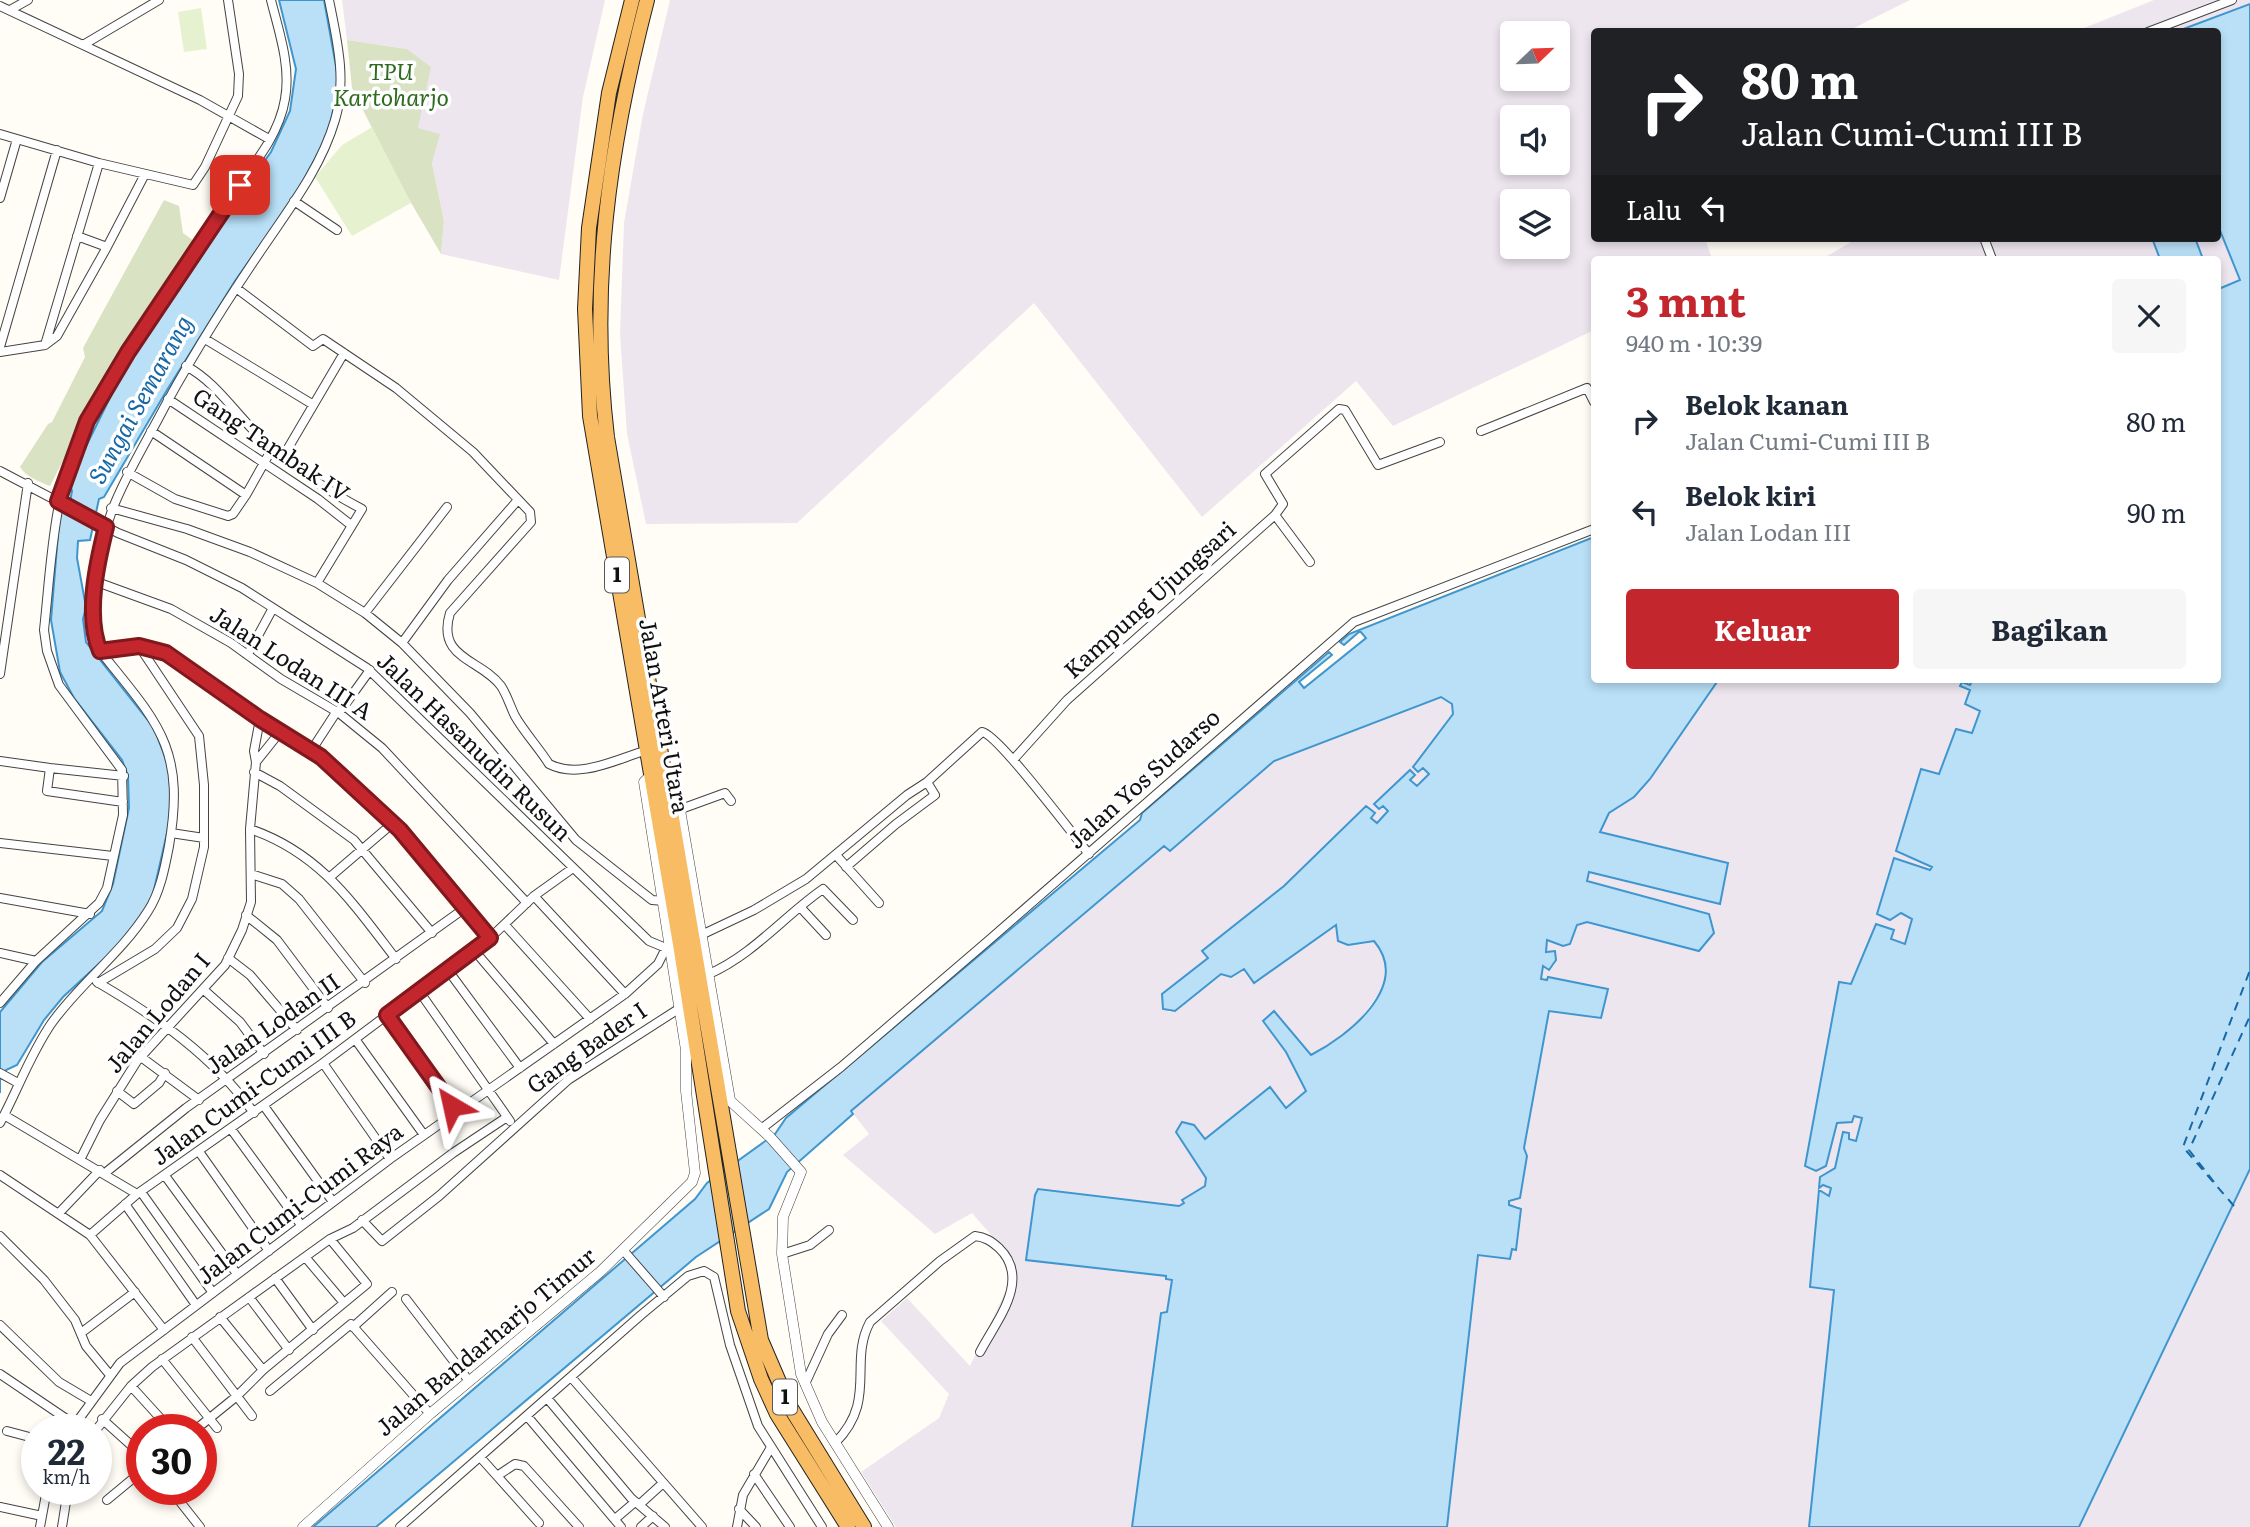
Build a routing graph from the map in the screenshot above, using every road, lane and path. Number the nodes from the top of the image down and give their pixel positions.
1 (28, 0) edge
2 (159, 0) edge
3 (228, 0) edge
4 (271, 0) edge
5 (328, 0) edge
6 (632, 0) edge
7 (647, 0) edge
8 (2232, 0) edge
9 (0, 6) edge
10 (10, 10) junction
11 (2158, 28) edge
12 (83, 45) junction
13 (230, 117) junction
14 (0, 134) edge
15 (17, 139) junction
16 (269, 139) junction
17 (57, 150) junction
18 (99, 163) junction
19 (145, 174) junction
20 (0, 198) edge
21 (294, 201) junction
22 (337, 230) dead end
23 (77, 236) junction
24 (107, 247) junction
25 (64, 282) junction
26 (236, 288) junction
27 (81, 291) junction
28 (205, 339) junction
29 (45, 345) junction
30 (0, 350) edge
31 (344, 353) junction
32 (186, 366) junction
33 (1591, 396) edge
34 (168, 399) junction
35 (312, 404) junction
36 (151, 431) junction
37 (1481, 431) dead end
38 (1440, 442) dead end
39 (273, 447) junction
40 (284, 455) junction
41 (263, 465) junction
42 (0, 471) edge
43 (127, 471) junction
44 (28, 483) junction
45 (246, 495) junction
46 (60, 501) junction
47 (517, 501) junction
48 (447, 507) dead end
49 (111, 508) junction
50 (1275, 515) junction
51 (103, 525) junction
52 (351, 525) junction
53 (1591, 529) edge
54 (1310, 562) dead end
55 (97, 582) junction
56 (317, 583) junction
57 (273, 608) junction
58 (365, 612) junction
59 (402, 643) junction
60 (139, 646) junction
61 (100, 651) junction
62 (247, 654) junction
63 (370, 670) junction
64 (0, 674) edge
65 (338, 712) junction
66 (260, 719) junction
67 (280, 732) junction
68 (648, 750) junction
69 (311, 751) junction
70 (1013, 760) junction
71 (0, 761) edge
72 (256, 762) junction
73 (50, 768) junction
74 (254, 772) junction
75 (658, 773) junction
76 (124, 776) junction
77 (927, 782) junction
78 (731, 801) dead end
79 (123, 802) junction
80 (681, 809) junction
81 (393, 823) junction
82 (250, 829) junction
83 (171, 833) junction
84 (204, 838) junction
85 (0, 843) edge
86 (362, 849) junction
87 (836, 855) junction
88 (1088, 855) junction
89 (113, 856) junction
90 (846, 867) junction
91 (573, 868) junction
92 (251, 874) junction
93 (330, 877) junction
94 (534, 896) junction
95 (0, 898) edge
96 (664, 901) junction
97 (527, 903) junction
98 (879, 903) dead end
99 (465, 908) junction
100 (801, 908) junction
101 (90, 914) junction
102 (246, 915) junction
103 (853, 920) dead end
104 (505, 925) junction
105 (432, 933) junction
106 (826, 935) dead end
107 (490, 938) junction
108 (683, 942) junction
109 (473, 949) junction
110 (0, 953) edge
111 (228, 958) junction
112 (396, 959) junction
113 (36, 961) junction
114 (447, 969) junction
115 (709, 974) junction
116 (94, 980) junction
117 (365, 983) junction
118 (204, 990) junction
119 (419, 991) junction
120 (625, 994) junction
121 (0, 1003) edge
122 (328, 1008) junction
123 (680, 1008) junction
124 (387, 1015) junction
125 (590, 1019) junction
126 (169, 1028) junction
127 (297, 1030) junction
128 (355, 1040) junction
129 (554, 1044) junction
130 (264, 1054) junction
131 (141, 1057) junction
132 (323, 1063) junction
133 (693, 1066) junction
134 (520, 1068) junction
135 (165, 1073) junction
136 (2, 1074) edge
137 (230, 1079) junction
138 (18, 1083) junction
139 (489, 1090) junction
140 (117, 1091) junction
141 (703, 1094) junction
142 (724, 1096) junction
143 (199, 1100) junction
144 (264, 1106) junction
145 (254, 1112) junction
146 (456, 1113) junction
147 (507, 1117) junction
148 (2, 1119) edge
149 (514, 1127) junction
150 (231, 1129) junction
151 (761, 1129) junction
152 (424, 1135) junction
153 (720, 1148) junction
154 (200, 1153) junction
155 (390, 1159) junction
156 (80, 1160) junction
157 (103, 1171) junction
158 (0, 1175) edge
159 (166, 1177) junction
160 (139, 1193) junction
161 (332, 1202) junction
162 (125, 1204) junction
163 (59, 1213) junction
164 (362, 1220) junction
165 (301, 1225) junction
166 (829, 1230) dead end
167 (90, 1234) junction
168 (0, 1236) edge
169 (330, 1239) junction
170 (269, 1251) junction
171 (625, 1251) junction
172 (782, 1254) junction
173 (306, 1258) junction
174 (237, 1274) junction
175 (275, 1278) junction
176 (393, 1292) dead end
177 (135, 1293) junction
178 (213, 1293) junction
179 (661, 1294) junction
180 (249, 1297) junction
181 (406, 1299) dead end
182 (344, 1303) junction
183 (196, 1305) junction
184 (842, 1315) dead end
185 (220, 1317) junction
186 (0, 1325) edge
187 (353, 1327) junction
188 (164, 1329) junction
189 (313, 1330) junction
190 (81, 1333) junction
191 (192, 1337) junction
192 (289, 1350) junction
193 (980, 1352) dead end
194 (162, 1359) junction
195 (263, 1370) junction
196 (0, 1374) edge
197 (110, 1375) junction
198 (571, 1377) junction
199 (469, 1381) junction
200 (804, 1384) junction
201 (131, 1386) junction
202 (270, 1391) dead end
203 (237, 1396) junction
204 (547, 1398) junction
205 (91, 1401) junction
206 (53, 1414) edge
207 (82, 1414) edge
208 (106, 1414) edge
209 (156, 1414) edge
210 (207, 1414) edge
211 (215, 1414) edge
212 (430, 1414) junction
213 (252, 1416) dead end
214 (527, 1416) junction
215 (112, 1428) edge
216 (7, 1431) dead end
217 (21, 1435) edge
218 (126, 1441) edge
219 (835, 1443) junction
220 (770, 1449) junction
221 (480, 1457) junction
222 (754, 1474) junction
223 (497, 1476) junction
224 (126, 1484) edge
225 (662, 1484) junction
226 (112, 1496) edge
227 (637, 1503) junction
228 (44, 1505) edge
229 (65, 1505) edge
230 (183, 1505) edge
231 (0, 1507) edge
232 (739, 1509) junction
233 (42, 1516) junction
234 (653, 1516) junction
235 (615, 1519) junction
236 (539, 1523) dead end
237 (858, 1526) edge
238 (40, 1527) edge
239 (62, 1527) edge
240 (200, 1527) edge
241 (303, 1527) edge
242 (400, 1527) edge
243 (579, 1527) edge
244 (621, 1527) edge
245 (641, 1527) edge
246 (665, 1527) edge
247 (702, 1527) edge
248 (737, 1527) edge
249 (756, 1527) edge
250 (790, 1527) edge
251 (822, 1527) edge
252 (888, 1527) edge

1 - 10 street
2 - 12 street
3 - 13 street
4 - 16 street
5 - 21 street
6 - 68 highway, Jalan Arteri Utara / 1
7 - 75 highway, Jalan Arteri Utara / 1
8 - 11 street
9 - 10 street
10 - 12 street
12 - 13 street
13 - 16 street
13 - 19 street
14 - 15 street
15 - 17 street
15 - 20 street
16 - 46 street
17 - 18 street
17 - 30 street
18 - 19 street
18 - 23 street
19 - 24 street
21 - 22 street
21 - 26 street
23 - 24 street
23 - 25 street
24 - 27 street
25 - 27 street
25 - 29 street
26 - 28 street
26 - 31 street
27 - 29 street
28 - 32 street
28 - 35 street
29 - 30 street
31 - 35 street
31 - 47 street
32 - 34 street
32 - 39 street, Gang Tambak IV
33 - 37 street
34 - 36 street
34 - 41 street, Gang Tambak IV
35 - 40 street
36 - 43 street
36 - 45 street
38 - 50 street
39 - 40 street, Gang Tambak IV
39 - 41 street
40 - 52 street, Gang Tambak IV
41 - 45 street
41 - 52 street, Gang Tambak IV
42 - 44 street, Jalan Hasanudin Rusun
43 - 45 street
43 - 49 street
44 - 46 street, Jalan Hasanudin Rusun
44 - 64 street
46 - 51 street, Jalan Hasanudin Rusun
46 - 76 street
47 - 59 street
47 - 68 street
48 - 58 street
49 - 51 street
49 - 56 street
50 - 54 street
50 - 70 street, Kampung Ujungsari
51 - 55 street
51 - 57 street, Jalan Hasanudin Rusun
52 - 56 street
53 - 88 street, Jalan Yos Sudarso
55 - 61 street
55 - 62 street, Jalan Lodan III A
56 - 58 street
57 - 62 street
57 - 63 street, Jalan Hasanudin Rusun
58 - 59 street
59 - 96 street
60 - 61 street
60 - 66 street
60 - 84 street
61 - 83 street
62 - 65 street, Jalan Lodan III A
63 - 65 street
63 - 91 street, Jalan Hasanudin Rusun
65 - 69 street
65 - 97 street, Jalan Lodan III A
66 - 67 street
66 - 72 street, Jalan Lodan I
67 - 69 street
67 - 72 street, Jalan Lodan I
68 - 75 highway, Jalan Arteri Utara / 1
69 - 81 street
70 - 77 street
70 - 88 street
71 - 73 street
72 - 74 street, Jalan Lodan I
73 - 76 street
73 - 79 street
74 - 82 street, Jalan Lodan I
74 - 86 street
75 - 80 street
75 - 96 street
75 - 108 highway, Jalan Arteri Utara / 1
76 - 79 street
77 - 87 street
77 - 90 street
78 - 80 street
79 - 89 street
80 - 108 street
81 - 86 street
81 - 99 street
82 - 92 street, Jalan Lodan I
82 - 93 street
83 - 84 street
83 - 116 street
84 - 116 street
85 - 89 street
86 - 93 street
86 - 105 street
87 - 90 street
87 - 108 street
88 - 151 street, Jalan Yos Sudarso
89 - 101 street
90 - 98 street
91 - 94 street, Jalan Cumi-Cumi III B
91 - 108 street, Jalan Hasanudin Rusun
92 - 102 street, Jalan Lodan I
92 - 117 street
93 - 112 street
94 - 97 street, Jalan Cumi-Cumi III B
94 - 120 street
95 - 101 street
96 - 108 street
97 - 104 street, Jalan Cumi-Cumi III B
99 - 105 street, Jalan Lodan II
99 - 107 street
100 - 103 street
100 - 106 street
100 - 115 street
101 - 113 street
102 - 111 street, Jalan Lodan I
102 - 122 street
104 - 107 street, Jalan Cumi-Cumi III B
104 - 125 street
105 - 112 street, Jalan Lodan II
107 - 109 street, Jalan Cumi-Cumi III B
108 - 115 street
108 - 120 street, Jalan Cumi-Cumi Raya
108 - 123 street
108 - 133 highway, Jalan Arteri Utara / 1
108 - 142 highway, Jalan Arteri Utara / 1
109 - 114 street, Jalan Cumi-Cumi III B
109 - 129 street
110 - 113 street
111 - 118 street, Jalan Lodan I
111 - 127 street
112 - 117 street, Jalan Lodan II
113 - 121 street
114 - 119 street, Jalan Cumi-Cumi III B
114 - 134 street
115 - 142 street
116 - 126 street
116 - 138 street
117 - 122 street, Jalan Lodan II
118 - 126 street, Jalan Lodan I
118 - 130 street
119 - 124 street, Jalan Cumi-Cumi III B
119 - 139 street
120 - 125 street, Jalan Cumi-Cumi Raya
122 - 127 street, Jalan Lodan II
123 - 133 street
123 - 149 street, Gang Bader I
124 - 128 street, Jalan Cumi-Cumi III B
124 - 146 street
125 - 129 street, Jalan Cumi-Cumi Raya
126 - 131 street, Jalan Lodan I
126 - 137 street
127 - 130 street, Jalan Lodan II
128 - 132 street, Jalan Cumi-Cumi III B
128 - 152 street
129 - 134 street, Jalan Cumi-Cumi Raya
130 - 137 street, Jalan Lodan II
131 - 135 street
131 - 140 street, Jalan Lodan I
132 - 144 street, Jalan Cumi-Cumi III B
132 - 155 street
133 - 141 highway, Jalan Arteri Utara / 1
133 - 171 street, Jalan Bandarharjo Timur
134 - 139 street, Jalan Cumi-Cumi Raya
135 - 140 street
135 - 143 street
136 - 138 street
137 - 143 street, Jalan Lodan II
137 - 145 street
138 - 148 street
139 - 146 street, Jalan Cumi-Cumi Raya
139 - 147 street
140 - 156 street, Jalan Lodan I
141 - 142 street
141 - 153 highway, Jalan Arteri Utara / 1
142 - 151 street
142 - 153 highway, Jalan Arteri Utara / 1
143 - 157 street, Jalan Lodan II
144 - 145 street, Jalan Cumi-Cumi III B
144 - 161 street
145 - 150 street, Jalan Cumi-Cumi III B
146 - 152 street, Jalan Cumi-Cumi Raya
147 - 149 street
147 - 164 street
148 - 156 street
149 - 164 street, Gang Bader I
150 - 154 street, Jalan Cumi-Cumi III B
150 - 165 street
151 - 172 street
152 - 155 street, Jalan Cumi-Cumi Raya
153 - 237 highway, 1
154 - 159 street, Jalan Cumi-Cumi III B
154 - 170 street
155 - 161 street, Jalan Cumi-Cumi Raya
156 - 157 street
157 - 160 street
157 - 163 street, Jalan Lodan II
158 - 163 street
159 - 160 street, Jalan Cumi-Cumi III B
159 - 174 street
160 - 162 street, Jalan Cumi-Cumi III B
160 - 178 street
161 - 165 street, Jalan Cumi-Cumi Raya
162 - 167 street, Jalan Cumi-Cumi III B
162 - 183 street
163 - 167 street
164 - 169 street
165 - 170 street, Jalan Cumi-Cumi Raya
166 - 172 street
167 - 177 street
168 - 190 street
169 - 173 street
169 - 182 street
170 - 174 street, Jalan Cumi-Cumi Raya
171 - 179 street
171 - 199 street, Jalan Bandarharjo Timur
172 - 200 street
173 - 175 street
173 - 182 street
174 - 178 street, Jalan Cumi-Cumi Raya
175 - 180 street
175 - 189 street
176 - 187 street
177 - 188 street
177 - 190 street
178 - 183 street, Jalan Cumi-Cumi Raya
179 - 198 street
179 - 220 street
180 - 185 street
180 - 192 street
181 - 199 street
182 - 189 street
183 - 188 street, Jalan Cumi-Cumi Raya
184 - 200 street
185 - 191 street
185 - 195 street
186 - 205 street
187 - 202 street
187 - 212 street
188 - 197 street, Jalan Cumi-Cumi Raya
189 - 192 street
190 - 197 street
191 - 194 street
191 - 203 street
192 - 195 street
193 - 219 street
194 - 201 street
194 - 210 street
195 - 203 street
196 - 206 street
197 - 205 street, Jalan Cumi-Cumi Raya
198 - 204 street
198 - 225 street
199 - 212 street, Jalan Bandarharjo Timur
200 - 219 street
201 - 208 street
201 - 209 street
203 - 211 street
203 - 213 street
204 - 214 street
204 - 227 street
205 - 207 street, Jalan Cumi-Cumi Raya
212 - 241 street, Jalan Bandarharjo Timur
214 - 221 street
214 - 235 street
215 - 218 street
216 - 217 street
219 - 252 street
220 - 222 street
220 - 251 street
221 - 223 street
221 - 242 street
222 - 232 street
222 - 250 street
223 - 236 street
223 - 243 street
224 - 226 street
225 - 227 street
225 - 247 street
227 - 234 street
227 - 235 street
228 - 233 street
229 - 239 street
230 - 240 street
231 - 233 street
232 - 248 street
232 - 249 street
233 - 238 street
234 - 245 street
234 - 246 street
235 - 244 street

